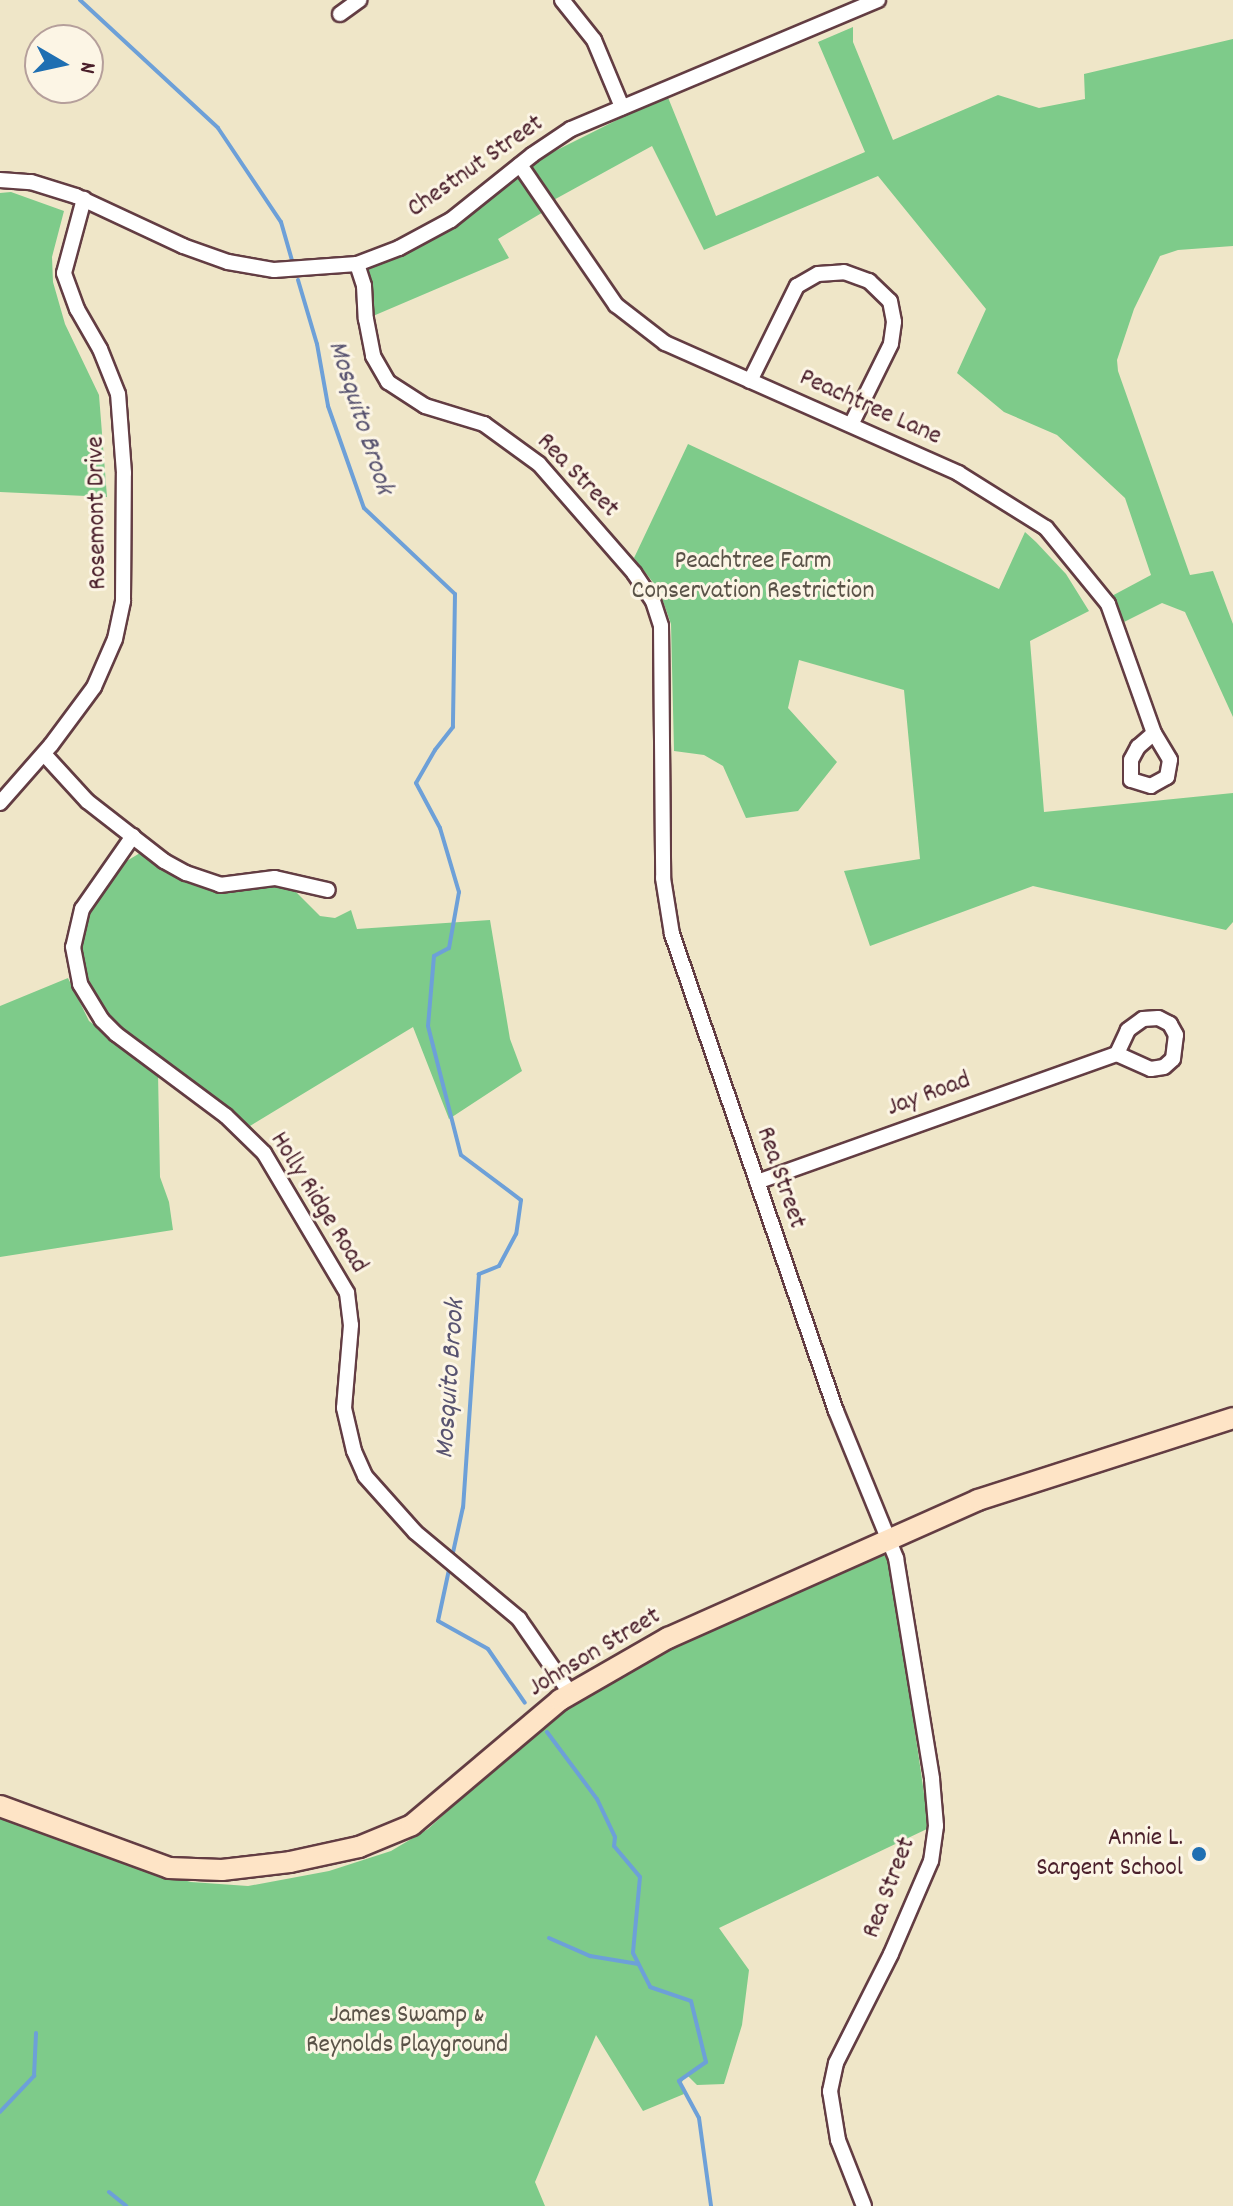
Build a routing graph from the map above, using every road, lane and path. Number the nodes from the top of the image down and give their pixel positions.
1 (359, 0) edge
2 (562, 0) edge
3 (878, 0) edge
4 (340, 14) dead end
5 (622, 107) junction
6 (520, 165) junction
7 (0, 180) edge
8 (84, 199) junction
9 (357, 264) junction
10 (750, 381) junction
11 (851, 425) junction
12 (1154, 733) dead end
13 (44, 754) junction
14 (0, 803) edge
15 (133, 836) junction
16 (328, 890) dead end
17 (1117, 1054) dead end
18 (757, 1182) junction
19 (1233, 1418) edge
20 (889, 1538) junction
21 (570, 1693) junction
22 (0, 1806) edge
23 (864, 2206) edge

1 - 4 street
2 - 5 street
3 - 5 street, Chestnut Street
5 - 6 street, Chestnut Street
6 - 9 street, Chestnut Street
6 - 10 street, Peachtree Lane
7 - 8 street, Chestnut Street
8 - 9 street, Chestnut Street
8 - 13 street, Rosemont Drive
9 - 18 street, Rea Street
10 - 11 street, Peachtree Lane
10 - 11 street
11 - 12 street, Peachtree Lane
13 - 14 street, Rosemont Drive
13 - 15 street
15 - 16 street
15 - 21 street, Holly Ridge Road
17 - 18 street, Jay Road
18 - 20 street, Rea Street
19 - 20 street, Johnson Street
20 - 21 street, Johnson Street
20 - 23 street, Rea Street
21 - 22 street, Johnson Street

